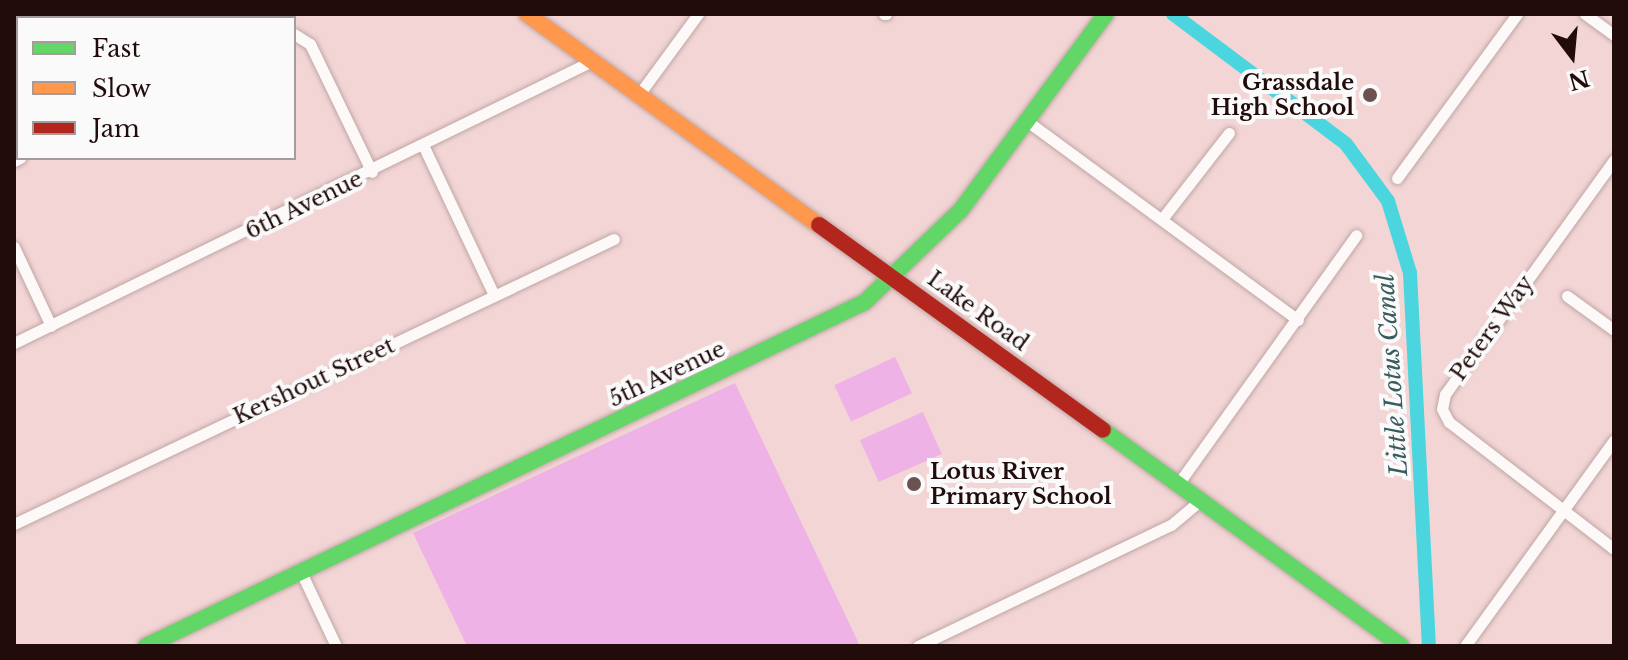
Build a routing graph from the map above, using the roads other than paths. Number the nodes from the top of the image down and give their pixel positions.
1 (527, 14) edge
2 (698, 14) edge
3 (1106, 14) edge
4 (1517, 14) edge
5 (1585, 14) edge
6 (296, 35) edge
7 (1614, 35) edge
8 (592, 61) junction
9 (640, 93) junction
10 (1027, 121) junction
11 (1229, 133) dead end
12 (424, 147) junction
13 (1614, 160) edge
14 (372, 172) junction
15 (1397, 178) dead end
16 (1162, 219) junction
17 (1356, 235) dead end
18 (614, 239) dead end
19 (14, 247) edge
20 (896, 278) junction
21 (494, 295) junction
22 (1567, 296) dead end
23 (1298, 320) junction
24 (51, 326) junction
25 (1614, 330) edge
26 (14, 343) edge
27 (1614, 440) edge
28 (1178, 484) junction
29 (1200, 501) junction
30 (1566, 506) junction
31 (14, 524) edge
32 (1614, 549) edge
33 (301, 572) junction
34 (146, 646) edge
35 (336, 646) edge
36 (918, 646) edge
37 (1401, 646) edge
38 (1465, 646) edge

1 - 8 main road, Lake Road
2 - 9 street
3 - 10 main road, 5th Avenue
4 - 15 street
5 - 7 street
6 - 14 street
8 - 9 main road, Lake Road
8 - 12 street, 6th Avenue
9 - 20 main road, Lake Road
10 - 16 street
10 - 20 main road, 5th Avenue
11 - 16 street
12 - 14 street, 6th Avenue
12 - 21 street
13 - 30 street, Peters Way
14 - 24 street, 6th Avenue
16 - 23 street
17 - 23 street
18 - 21 street, Kershout Street
19 - 24 street
20 - 28 main road, Lake Road
20 - 33 main road, 5th Avenue
21 - 31 street, Kershout Street
22 - 25 street
23 - 28 street
24 - 26 street, 6th Avenue
27 - 30 street
28 - 29 main road, Lake Road
29 - 36 street
29 - 37 main road, Lake Road
30 - 32 street
30 - 38 street
33 - 34 main road, 5th Avenue
33 - 35 street

